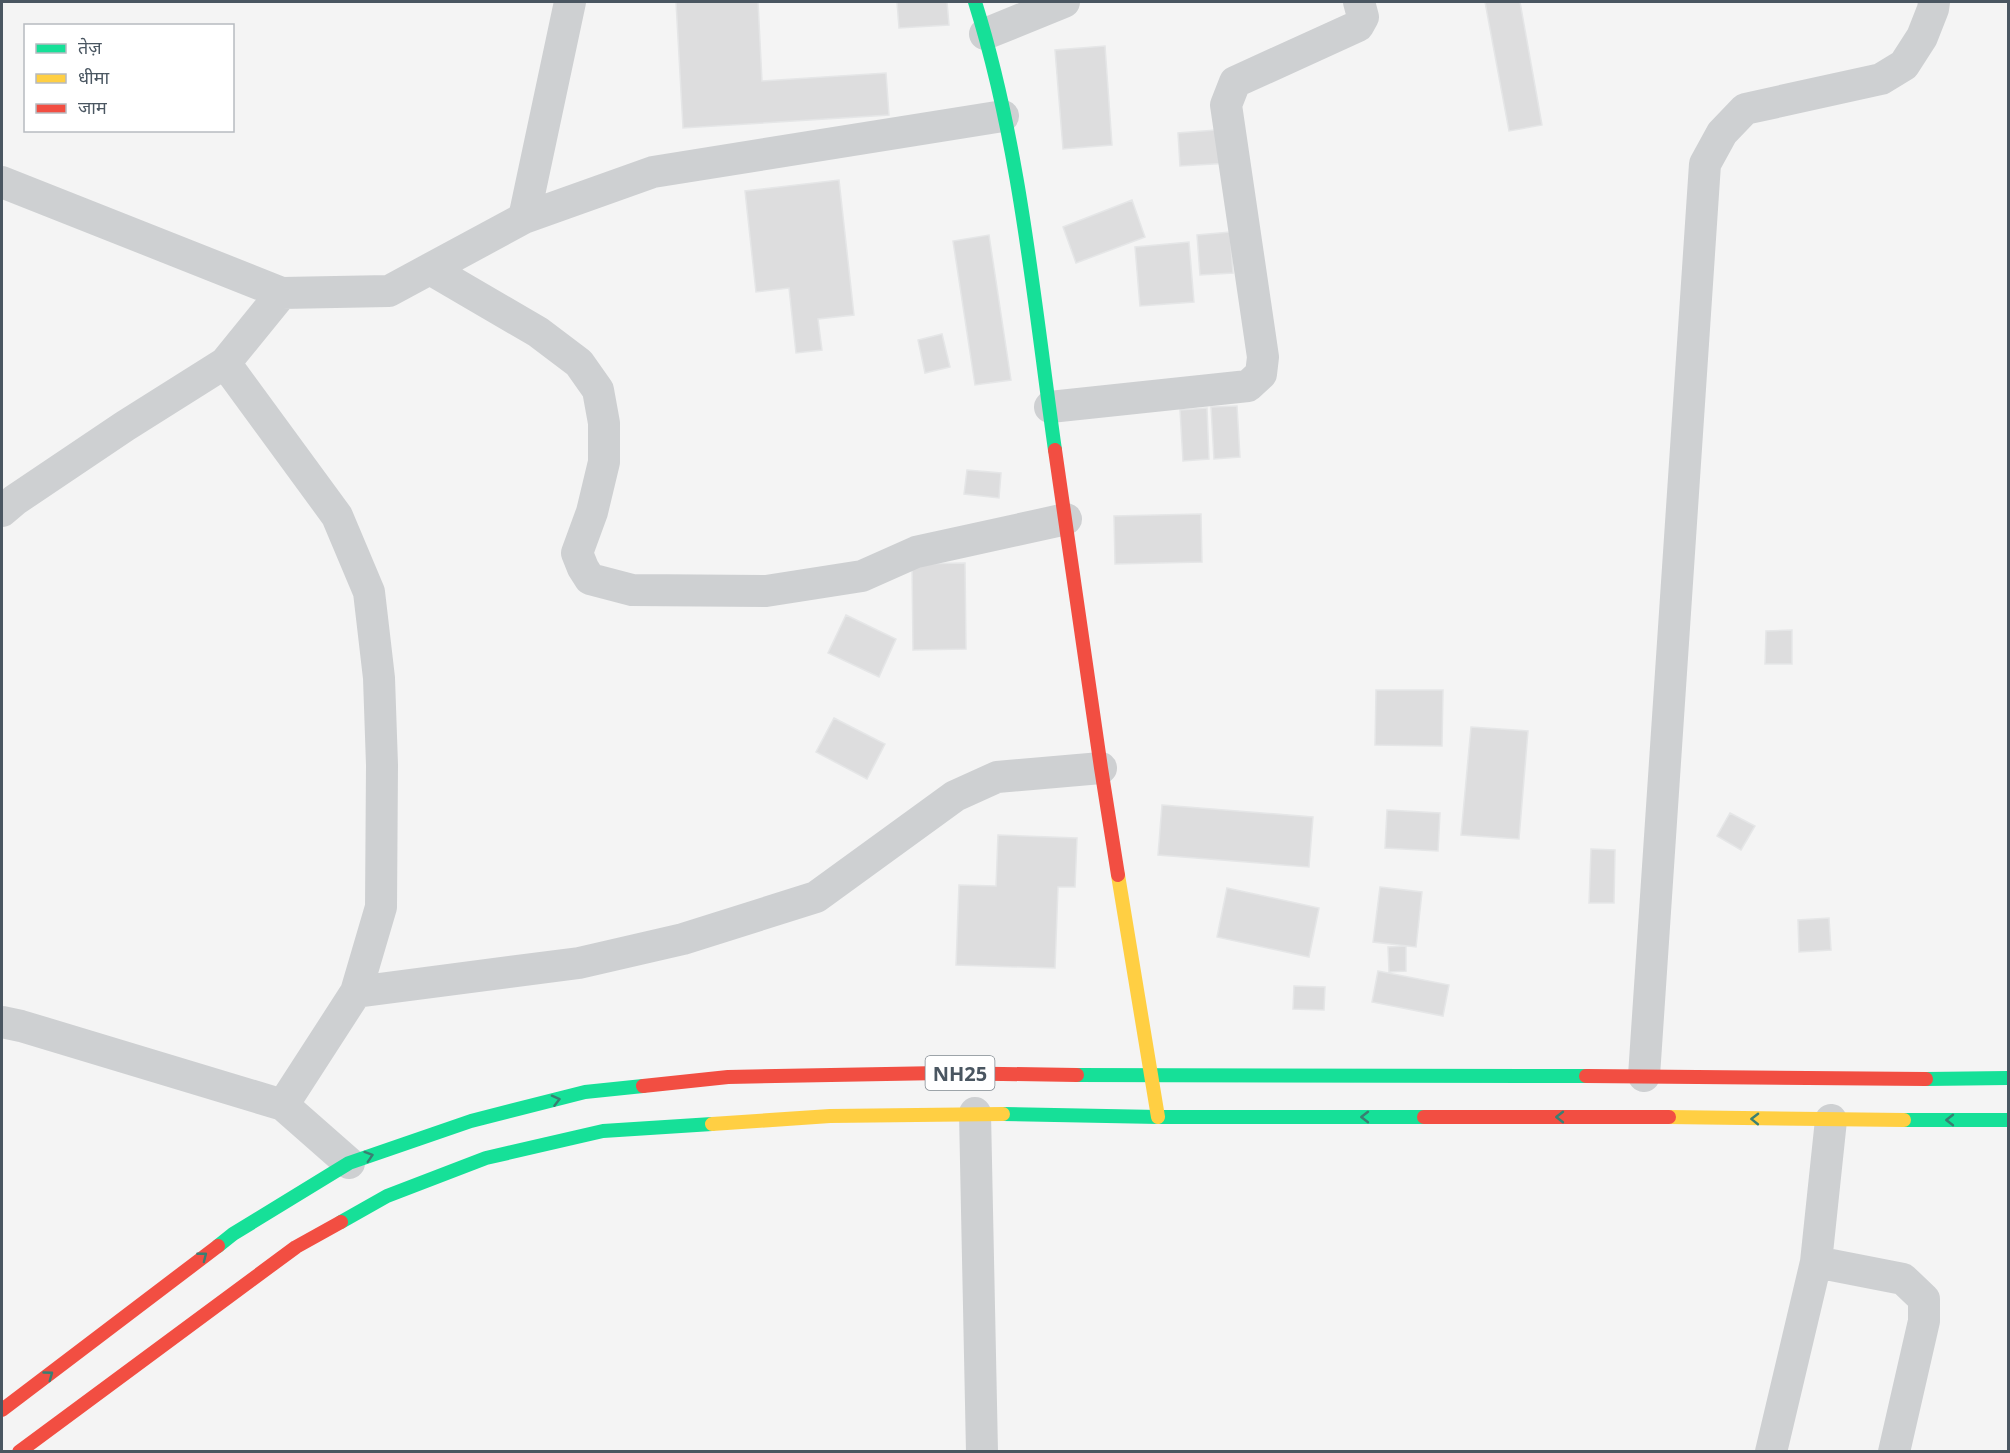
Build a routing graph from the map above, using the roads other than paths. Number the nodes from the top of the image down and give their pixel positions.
1 (570, 2) edge
2 (975, 2) edge
3 (1064, 2) edge
4 (1359, 2) edge
5 (1934, 2) edge
6 (985, 34) junction
7 (1003, 116) junction
8 (2, 182) edge
9 (524, 218) junction
10 (430, 269) junction
11 (282, 292) junction
12 (225, 363) junction
13 (1050, 407) junction
14 (2, 511) edge
15 (1066, 519) junction
16 (1101, 768) junction
17 (356, 992) junction
18 (2, 1022) edge
19 (1151, 1076) junction
20 (1644, 1076) junction
21 (2008, 1078) edge
22 (283, 1105) junction
23 (975, 1113) junction
24 (1158, 1117) junction
25 (1831, 1120) junction
26 (2008, 1120) edge
27 (349, 1162) junction
28 (1816, 1262) junction
29 (2, 1410) edge
30 (19, 1452) edge
31 (982, 1452) edge
32 (1771, 1452) edge
33 (1894, 1452) edge

1 - 9 street
2 - 6 main road
3 - 6 street
4 - 13 street
5 - 20 street
6 - 7 main road
7 - 9 street
7 - 13 main road
8 - 11 street
9 - 10 street
10 - 11 street
10 - 15 street
11 - 12 street
12 - 14 street
12 - 17 street
13 - 15 main road
15 - 16 main road
16 - 17 street
16 - 19 main road
17 - 22 street
18 - 22 street
19 - 20 main road, NH25
19 - 24 main road
27 -> 19 main road, NH25
20 - 21 main road, NH25
22 - 27 street
23 - 24 main road, NH25
23 - 30 main road, NH25
23 - 31 street
25 -> 24 main road, NH25
26 -> 25 main road, NH25
25 - 28 street
29 -> 27 main road, NH25
28 - 32 street
28 - 33 street

